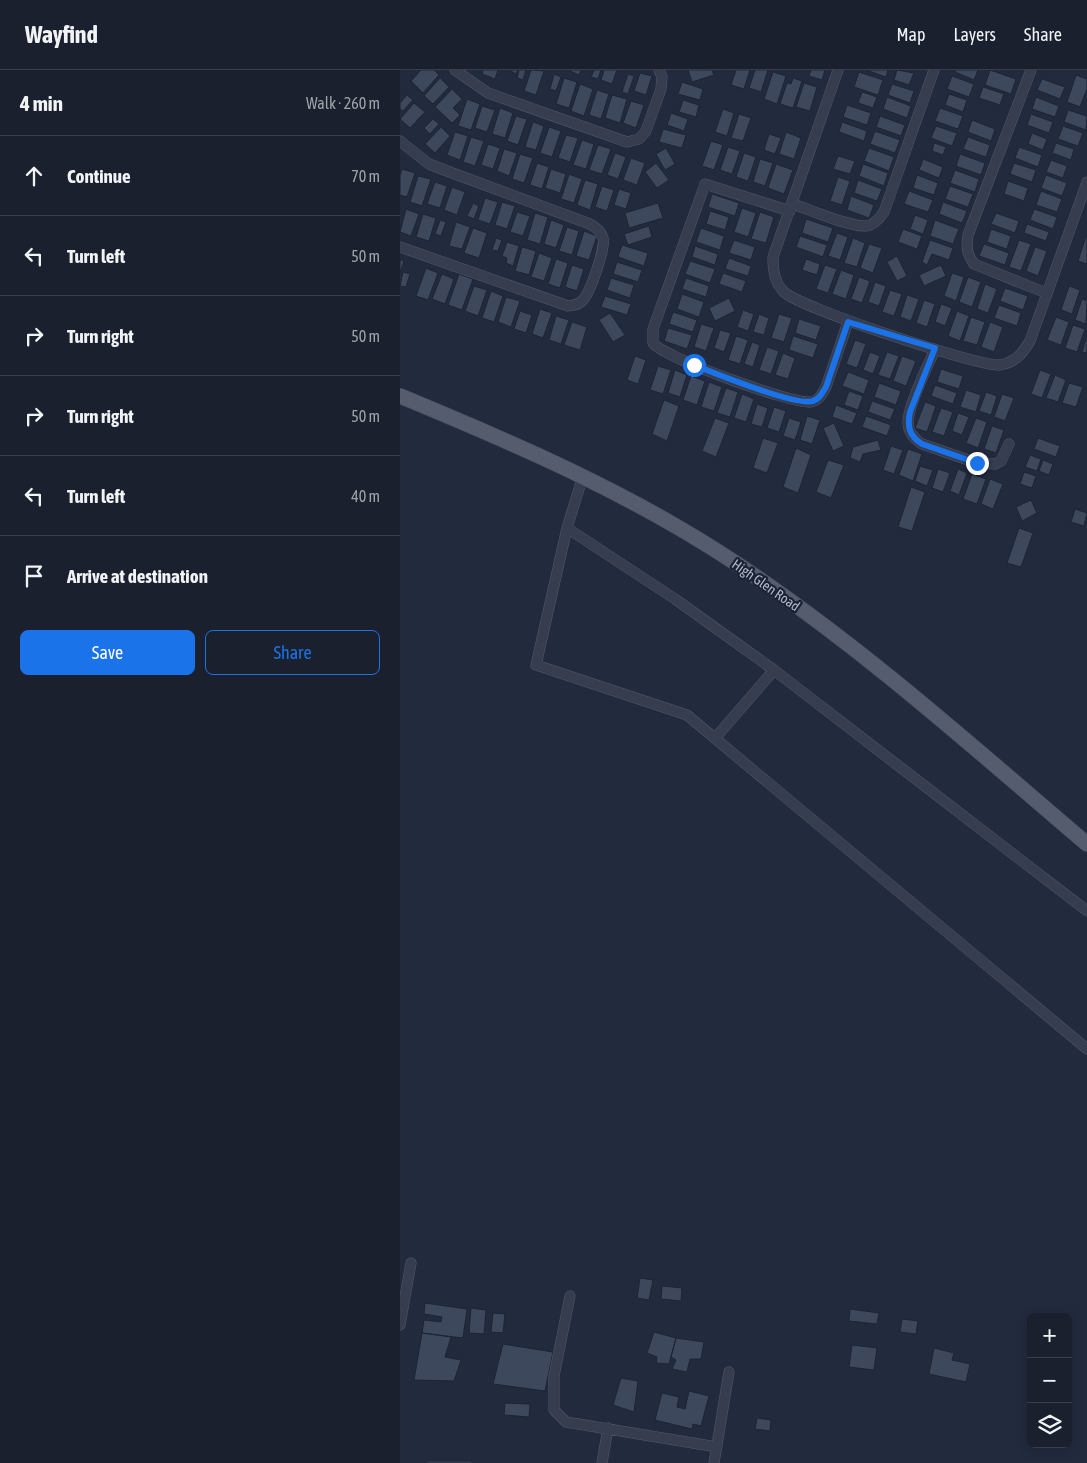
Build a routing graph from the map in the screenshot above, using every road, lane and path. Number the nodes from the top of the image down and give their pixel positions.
1 (455, 70) edge
2 (659, 70) edge
3 (838, 70) edge
4 (934, 70) edge
5 (1032, 70) edge
6 (400, 141) edge
7 (1087, 182) edge
8 (791, 208) junction
9 (400, 247) edge
10 (1046, 293) junction
11 (848, 322) junction
12 (935, 348) junction
13 (400, 396) edge
14 (1009, 444) dead end
15 (583, 476) junction
16 (567, 528) junction
17 (774, 670) junction
18 (716, 737) junction
19 (1087, 844) edge
20 (1087, 911) edge
21 (1087, 1049) edge
22 (411, 1263) dead end
23 (570, 1296) dead end
24 (400, 1325) edge
25 (729, 1372) dead end
26 (608, 1428) junction
27 (717, 1447) junction
28 (602, 1463) edge
29 (714, 1463) edge

1 - 2 street
3 - 8 street
4 - 8 street
5 - 10 street
6 - 9 street
7 - 10 street
8 - 11 street
8 - 11 street
10 - 12 street
11 - 12 street
12 - 14 street
13 - 15 main road, High Glen Road
15 - 16 street
15 - 19 main road, High Glen Road
16 - 17 street
16 - 18 street
17 - 18 street
17 - 20 street
18 - 21 street
22 - 24 street
23 - 26 street
25 - 27 street
26 - 27 street
26 - 28 street
27 - 29 street

